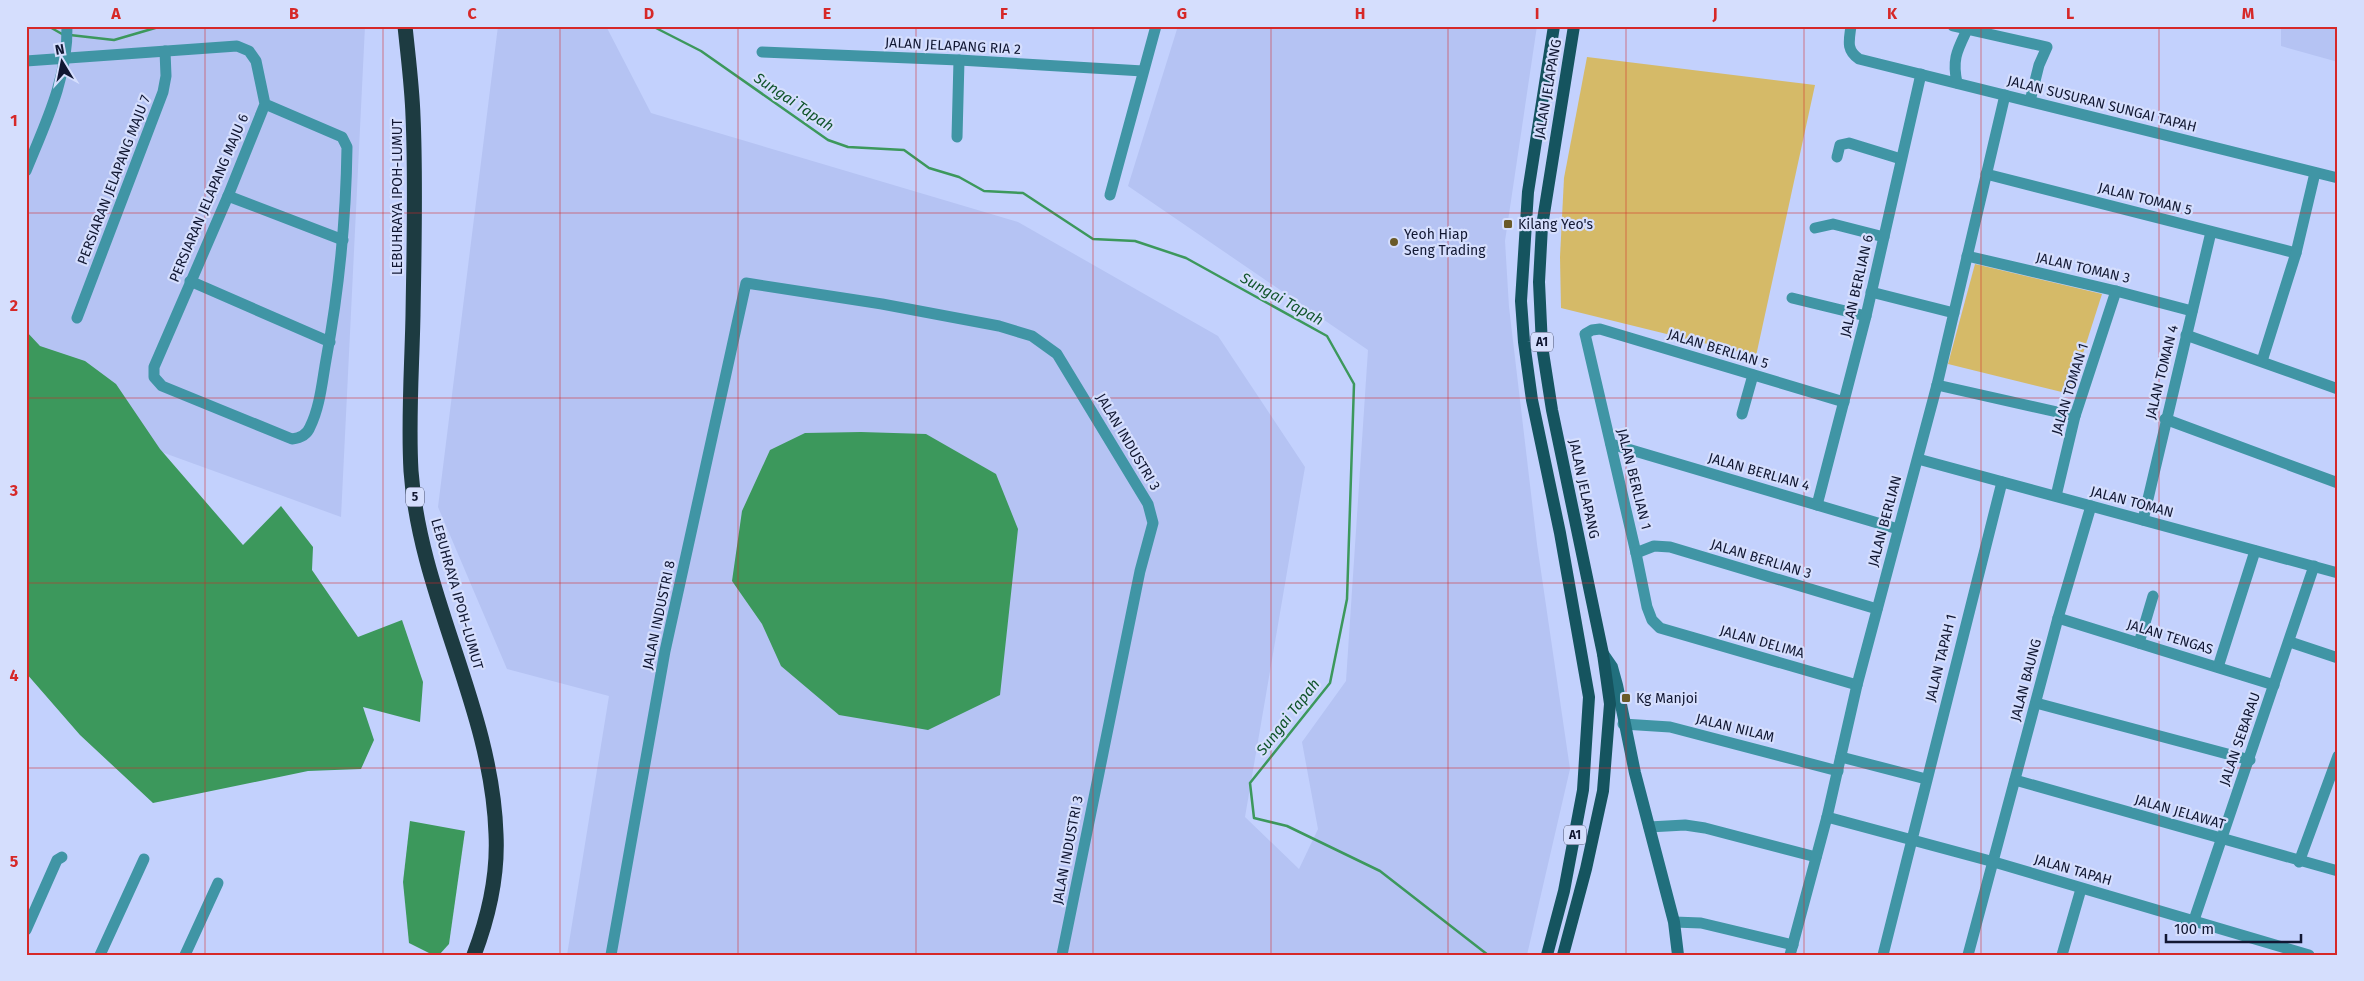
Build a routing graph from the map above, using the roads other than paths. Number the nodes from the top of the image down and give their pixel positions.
1 (406, 26) edge
2 (1156, 26) edge
3 (1554, 26) edge
4 (1574, 26) edge
5 (1851, 26) edge
6 (1953, 26) edge
7 (1968, 30) junction
8 (67, 31) edge
9 (165, 51) junction
10 (762, 52) dead end
11 (65, 58) junction
12 (959, 60) junction
13 (26, 61) edge
14 (1143, 71) junction
15 (1921, 74) junction
16 (1958, 83) junction
17 (2005, 95) junction
18 (2030, 101) junction
19 (265, 104) junction
20 (957, 137) dead end
21 (1837, 157) dead end
22 (1901, 159) junction
23 (26, 172) edge
24 (2315, 173) junction
25 (1986, 174) junction
26 (2338, 178) edge
27 (1110, 195) dead end
28 (228, 196) junction
29 (1815, 228) dead end
30 (2211, 232) junction
31 (1884, 237) junction
32 (343, 240) junction
33 (2296, 253) junction
34 (1967, 256) junction
35 (190, 281) junction
36 (746, 283) joint
37 (2116, 291) junction
38 (1871, 292) junction
39 (1792, 298) dead end
40 (2192, 311) junction
41 (1954, 313) junction
42 (1866, 316) junction
43 (77, 318) dead end
44 (1585, 334) joint
45 (2186, 335) junction
46 (330, 342) junction
47 (2262, 361) junction
48 (1754, 375) junction
49 (1936, 385) junction
50 (2338, 389) edge
51 (1844, 402) junction
52 (1742, 414) dead end
53 (2075, 416) junction
54 (2165, 419) junction
55 (1610, 444) junction
56 (1918, 459) junction
57 (2002, 482) junction
58 (2338, 482) edge
59 (2056, 496) junction
60 (1817, 505) junction
61 (2091, 506) junction
62 (2143, 520) junction
63 (1898, 529) junction
64 (2255, 551) junction
65 (1636, 552) junction
66 (2314, 566) junction
67 (2338, 573) edge
68 (2153, 596) dead end
69 (1877, 609) junction
70 (2058, 618) junction
71 (1660, 628) joint
72 (2290, 642) junction
73 (2139, 643) junction
74 (1603, 654) junction
75 (2338, 658) edge
76 (2218, 667) junction
77 (1857, 685) junction
78 (2274, 685) junction
79 (1589, 697) junction
80 (2036, 703) junction
81 (1623, 724) junction
82 (1607, 736) junction
83 (2338, 756) edge
84 (1841, 758) junction
85 (2250, 760) junction
86 (1838, 771) junction
87 (1926, 779) junction
88 (2015, 780) junction
89 (1827, 817) junction
90 (1648, 827) junction
91 (2221, 839) junction
92 (1910, 841) junction
93 (62, 857) dead end
94 (1816, 857) junction
95 (144, 860) dead end
96 (1994, 862) junction
97 (2299, 862) junction
98 (2338, 871) edge
99 (218, 883) dead end
100 (2081, 889) junction
101 (2194, 920) junction
102 (1674, 922) junction
103 (26, 930) edge
104 (1792, 950) edge
105 (1548, 952) edge
106 (100, 955) edge
107 (185, 955) edge
108 (474, 955) edge
109 (611, 955) edge
110 (1062, 955) edge
111 (1563, 955) edge
112 (1678, 955) edge
113 (1883, 955) edge
114 (1968, 955) edge
115 (2062, 955) edge
116 (2309, 955) edge

1 - 108 highway, LEBUHRAYA IPOH-LUMUT / 5
2 - 14 street
3 - 79 main road, JALAN JELAPANG / A1
4 - 74 main road, JALAN JELAPANG / A1
5 - 15 street, JALAN SUSURAN SUNGAI TAPAH
6 - 7 street
7 - 16 street
7 - 18 street
8 - 11 street
9 - 11 street
9 - 19 street, PERSIARAN JELAPANG MAJU 6
9 - 43 street, PERSIARAN JELAPANG MAJU 7
10 - 12 street, JALAN JELAPANG RIA 2
11 - 13 street
11 - 23 street
12 - 14 street, JALAN JELAPANG RIA 2
12 - 20 street
14 - 27 street
15 - 16 street, JALAN SUSURAN SUNGAI TAPAH
15 - 22 street, JALAN BERLIAN 6
16 - 17 street, JALAN SUSURAN SUNGAI TAPAH
17 - 18 street, JALAN SUSURAN SUNGAI TAPAH
17 - 25 street, JALAN BERLIAN
18 - 24 street, JALAN SUSURAN SUNGAI TAPAH
19 - 28 street, PERSIARAN JELAPANG MAJU 6
19 - 32 street
21 - 22 street
22 - 31 street, JALAN BERLIAN 6
24 - 26 street, JALAN SUSURAN SUNGAI TAPAH
24 - 33 street
25 - 30 street, JALAN TOMAN 5
25 - 34 street, JALAN BERLIAN
28 - 32 street
28 - 35 street, PERSIARAN JELAPANG MAJU 6
29 - 31 street
30 - 33 street, JALAN TOMAN 5
30 - 40 street, JALAN TOMAN 4
31 - 38 street, JALAN BERLIAN 6
32 - 46 street
33 - 47 street
34 - 37 street, JALAN TOMAN 3
34 - 41 street, JALAN BERLIAN
35 - 46 street
35 - 46 street, PERSIARAN JELAPANG MAJU 6
36 - 109 street, JALAN INDUSTRI 8
36 - 110 street, JALAN INDUSTRI 3
37 - 40 street, JALAN TOMAN 3
37 - 53 street, JALAN TOMAN 1
38 - 41 street
38 - 42 street, JALAN BERLIAN 6
39 - 42 street
40 - 45 street, JALAN TOMAN 4
41 - 49 street, JALAN BERLIAN
42 - 51 street, JALAN BERLIAN 6
44 - 48 street, JALAN BERLIAN 5
44 - 55 street, JALAN BERLIAN 1
45 - 47 street
45 - 54 street, JALAN TOMAN 4
47 - 50 street
48 - 51 street, JALAN BERLIAN 5
48 - 52 street
49 - 53 street
49 - 56 street, JALAN BERLIAN
51 - 60 street, JALAN BERLIAN 6
53 - 59 street, JALAN TOMAN 1
54 - 58 street
54 - 62 street, JALAN TOMAN 4
55 - 60 street, JALAN BERLIAN 4
55 - 65 street, JALAN BERLIAN 1
56 - 57 street, JALAN TOMAN
56 - 63 street, JALAN BERLIAN
57 - 59 street, JALAN TOMAN
57 - 87 street, JALAN TAPAH 1
59 - 61 street, JALAN TOMAN
60 - 63 street, JALAN BERLIAN 4
61 - 62 street, JALAN TOMAN
61 - 70 street, JALAN BAUNG
62 - 64 street, JALAN TOMAN
63 - 69 street, JALAN BERLIAN
64 - 66 street, JALAN TOMAN
64 - 76 street
65 - 69 street, JALAN BERLIAN 3
65 - 71 street, JALAN BERLIAN 1
66 - 67 street, JALAN TOMAN
66 - 72 street, JALAN SEBARAU
68 - 73 street
69 - 77 street, JALAN BERLIAN
70 - 73 street, JALAN TENGAS
70 - 80 street, JALAN BAUNG
71 - 77 street, JALAN DELIMA
72 - 75 street
72 - 78 street, JALAN SEBARAU
73 - 76 street, JALAN TENGAS
74 - 79 main road
74 - 81 street
74 - 82 main road, JALAN JELAPANG / A1
76 - 78 street, JALAN TENGAS
77 - 84 street, JALAN BERLIAN
78 - 85 street, JALAN SEBARAU
79 - 82 main road
79 - 105 main road, JALAN JELAPANG / A1
80 - 85 street
80 - 88 street, JALAN BAUNG
81 - 86 street, JALAN NILAM
81 - 90 street
82 - 111 main road, JALAN JELAPANG / A1
83 - 97 street
84 - 86 street, JALAN BERLIAN
84 - 87 street
85 - 91 street, JALAN SEBARAU
86 - 89 street, JALAN BERLIAN
87 - 92 street, JALAN TAPAH 1
88 - 91 street, JALAN JELAWAT
88 - 96 street, JALAN BAUNG
89 - 92 street, JALAN TAPAH
89 - 94 street, JALAN BERLIAN
90 - 94 street
90 - 102 street
91 - 97 street, JALAN JELAWAT
91 - 101 street, JALAN SEBARAU
92 - 96 street, JALAN TAPAH
92 - 113 street, JALAN TAPAH 1
93 - 103 street
94 - 104 street, JALAN BERLIAN
95 - 106 street
96 - 100 street, JALAN TAPAH
96 - 114 street, JALAN BAUNG
97 - 98 street, JALAN JELAWAT
99 - 107 street
100 - 101 street, JALAN TAPAH
100 - 115 street
101 - 116 street, JALAN TAPAH
102 - 104 street
102 - 112 street

